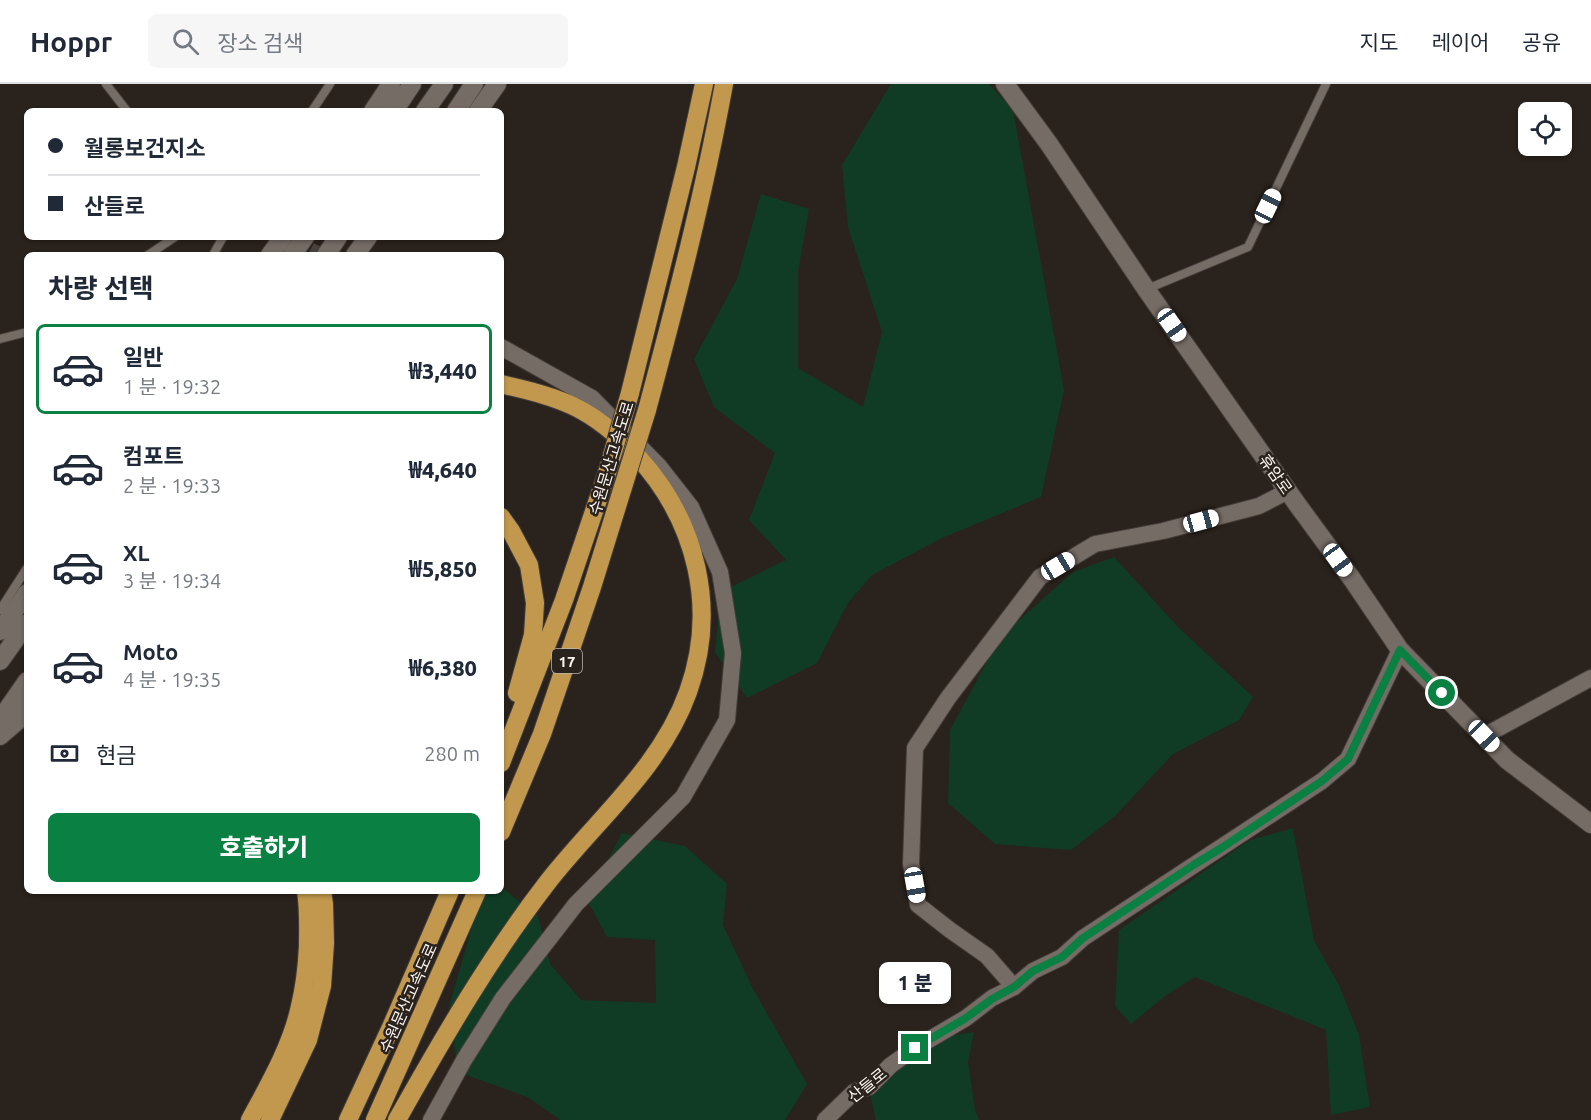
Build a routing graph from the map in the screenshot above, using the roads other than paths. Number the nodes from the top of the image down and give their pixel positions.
1 (106, 84) edge
2 (330, 84) edge
3 (378, 84) edge
4 (391, 84) edge
5 (412, 84) edge
6 (444, 84) edge
7 (474, 84) edge
8 (497, 84) edge
9 (704, 84) edge
10 (724, 84) edge
11 (1005, 84) edge
12 (1326, 84) edge
13 (125, 108) edge
14 (314, 108) edge
15 (374, 108) edge
16 (375, 108) edge
17 (396, 108) edge
18 (427, 108) edge
19 (458, 108) edge
20 (480, 108) edge
21 (170, 240) edge
22 (152, 252) edge
23 (1146, 289) junction
24 (24, 333) edge
25 (0, 339) edge
26 (504, 349) edge
27 (504, 385) edge
28 (1288, 491) junction
29 (504, 521) edge
30 (24, 573) edge
31 (24, 597) edge
32 (0, 610) edge
33 (24, 627) edge
34 (0, 631) edge
35 (1400, 650) junction
36 (0, 661) edge
37 (1591, 678) edge
38 (24, 685) edge
39 (24, 714) edge
40 (0, 720) edge
41 (0, 736) edge
42 (1484, 736) junction
43 (504, 745) edge
44 (504, 755) edge
45 (1591, 824) edge
46 (504, 825) edge
47 (306, 894) edge
48 (322, 894) edge
49 (449, 894) edge
50 (476, 894) edge
51 (1014, 987) junction
52 (250, 1120) edge
53 (270, 1120) edge
54 (348, 1120) edge
55 (375, 1120) edge
56 (397, 1120) edge
57 (431, 1120) edge
58 (825, 1120) edge

1 - 13 lane
2 - 14 lane
3 - 15 street
4 - 16 street
5 - 17 street
6 - 18 street
7 - 19 street
8 - 20 street
9 - 44 highway, 수원문산고속도로 / 17, bridge
10 - 46 highway, 수원문산고속도로 / 17, bridge
11 - 23 street, 휴암로
12 - 23 lane
21 - 22 lane
23 - 28 street, 휴암로
24 - 25 lane
26 - 57 street
27 - 56 highway
28 - 35 street, 휴암로
28 - 51 street
29 - 43 highway
30 - 32 lane
31 - 34 street
33 - 36 street
35 - 42 street, 휴암로
35 - 51 street, 산들로
37 - 42 street
38 - 40 street
39 - 41 street
42 - 45 street, 휴암로
47 - 52 highway
48 - 53 highway
49 - 54 highway, 수원문산고속도로
50 - 55 highway, 수원문산고속도로
51 - 58 street, 산들로

